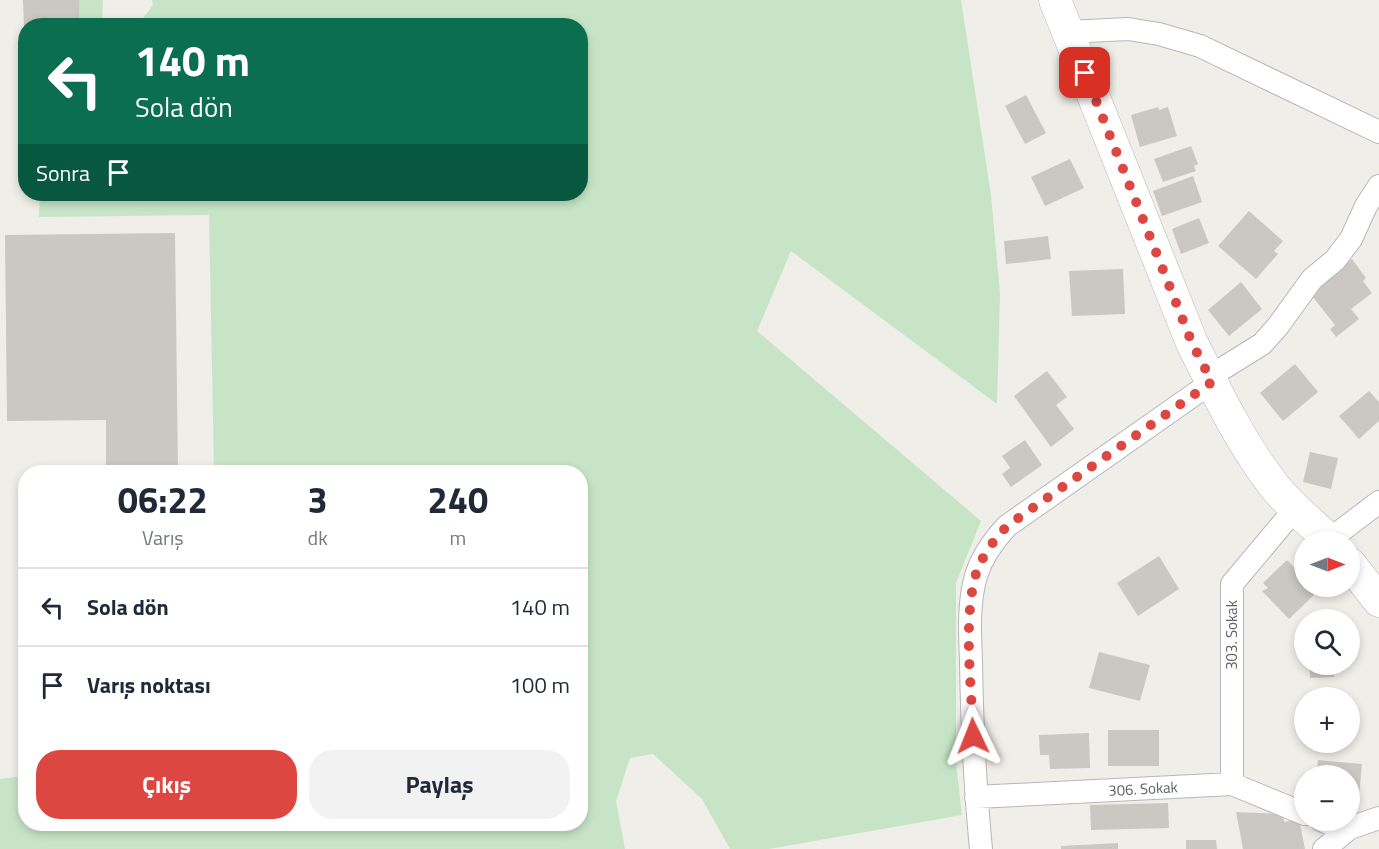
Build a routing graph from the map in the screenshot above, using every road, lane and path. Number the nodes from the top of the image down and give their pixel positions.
1 (1055, 0) edge
2 (1068, 32) junction
3 (1379, 132) edge
4 (1379, 186) edge
5 (1211, 380) junction
6 (1379, 502) edge
7 (1295, 509) junction
8 (1319, 531) edge
9 (1343, 531) edge
10 (1360, 577) edge
11 (1379, 601) edge
12 (1232, 784) junction
13 (976, 797) junction
14 (1294, 809) edge
15 (1379, 818) edge
16 (1360, 825) edge
17 (1346, 831) edge
18 (981, 849) edge
19 (1324, 849) edge

1 - 2 street
2 - 3 street
2 - 5 street
4 - 5 street
5 - 7 street
5 - 13 street
6 - 9 street
7 - 8 street
7 - 12 street, 303. Sokak
10 - 11 street
12 - 13 street, 306. Sokak
12 - 14 street, 306. Sokak
13 - 18 street
15 - 16 street
17 - 19 street

